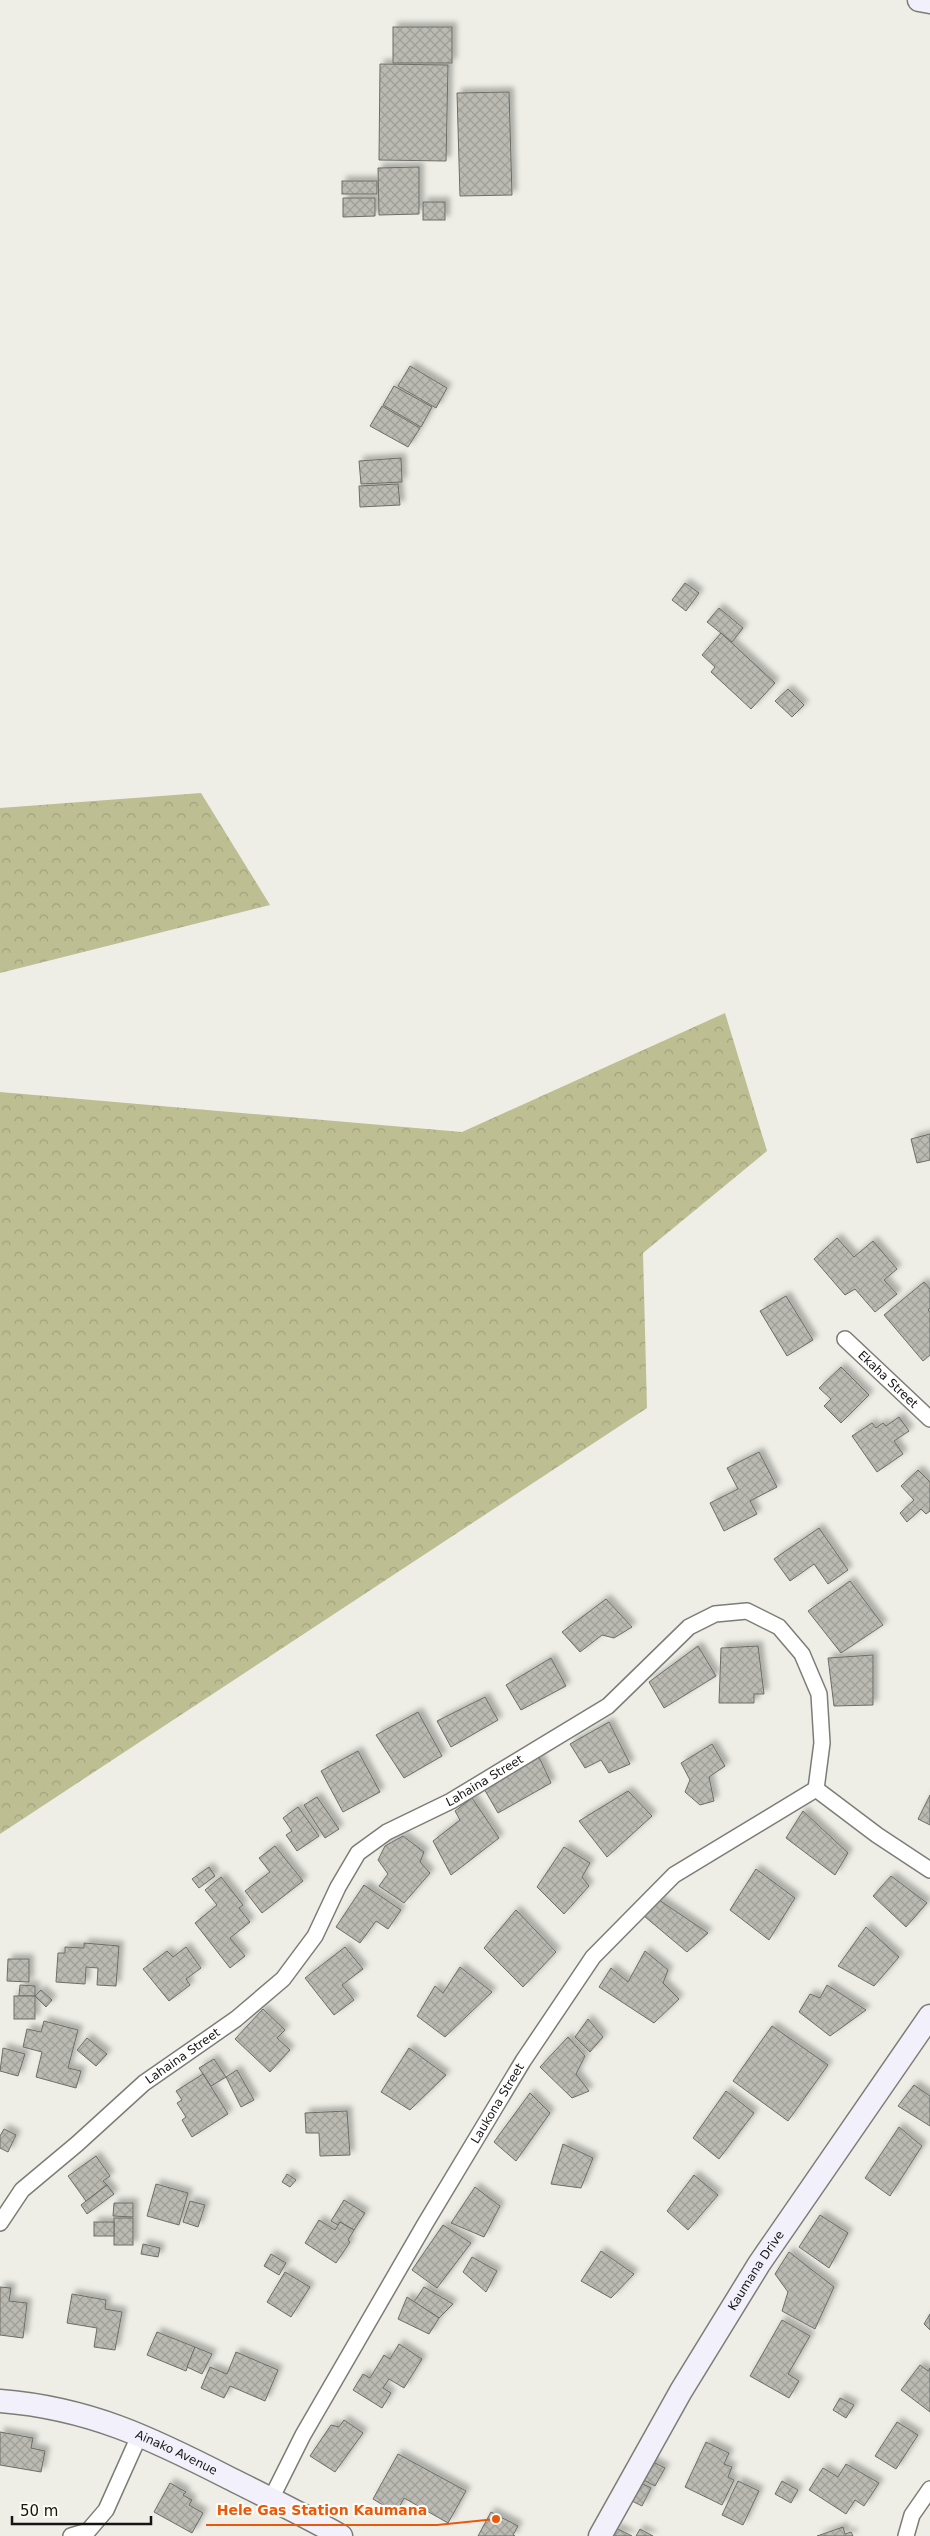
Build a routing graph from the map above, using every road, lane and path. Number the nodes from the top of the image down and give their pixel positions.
1 (919, 0) edge
2 (930, 2) edge
3 (845, 1339) dead end
4 (930, 1419) edge
5 (816, 1789) junction
6 (930, 1870) edge
7 (930, 2016) edge
8 (0, 2223) edge
9 (0, 2401) edge
10 (140, 2434) junction
11 (930, 2489) edge
12 (271, 2499) junction
13 (71, 2536) edge
14 (341, 2536) edge
15 (600, 2536) edge
16 (906, 2536) edge

1 - 2 street
3 - 4 street, Ekaha Street
5 - 6 street
5 - 8 street, Lahaina Street
5 - 12 street, Laukona Street
7 - 15 street, Kaumana Drive
9 - 10 street, Ainako Avenue
10 - 12 street, Ainako Avenue
10 - 13 street
11 - 16 street
12 - 14 street, Ainako Avenue

